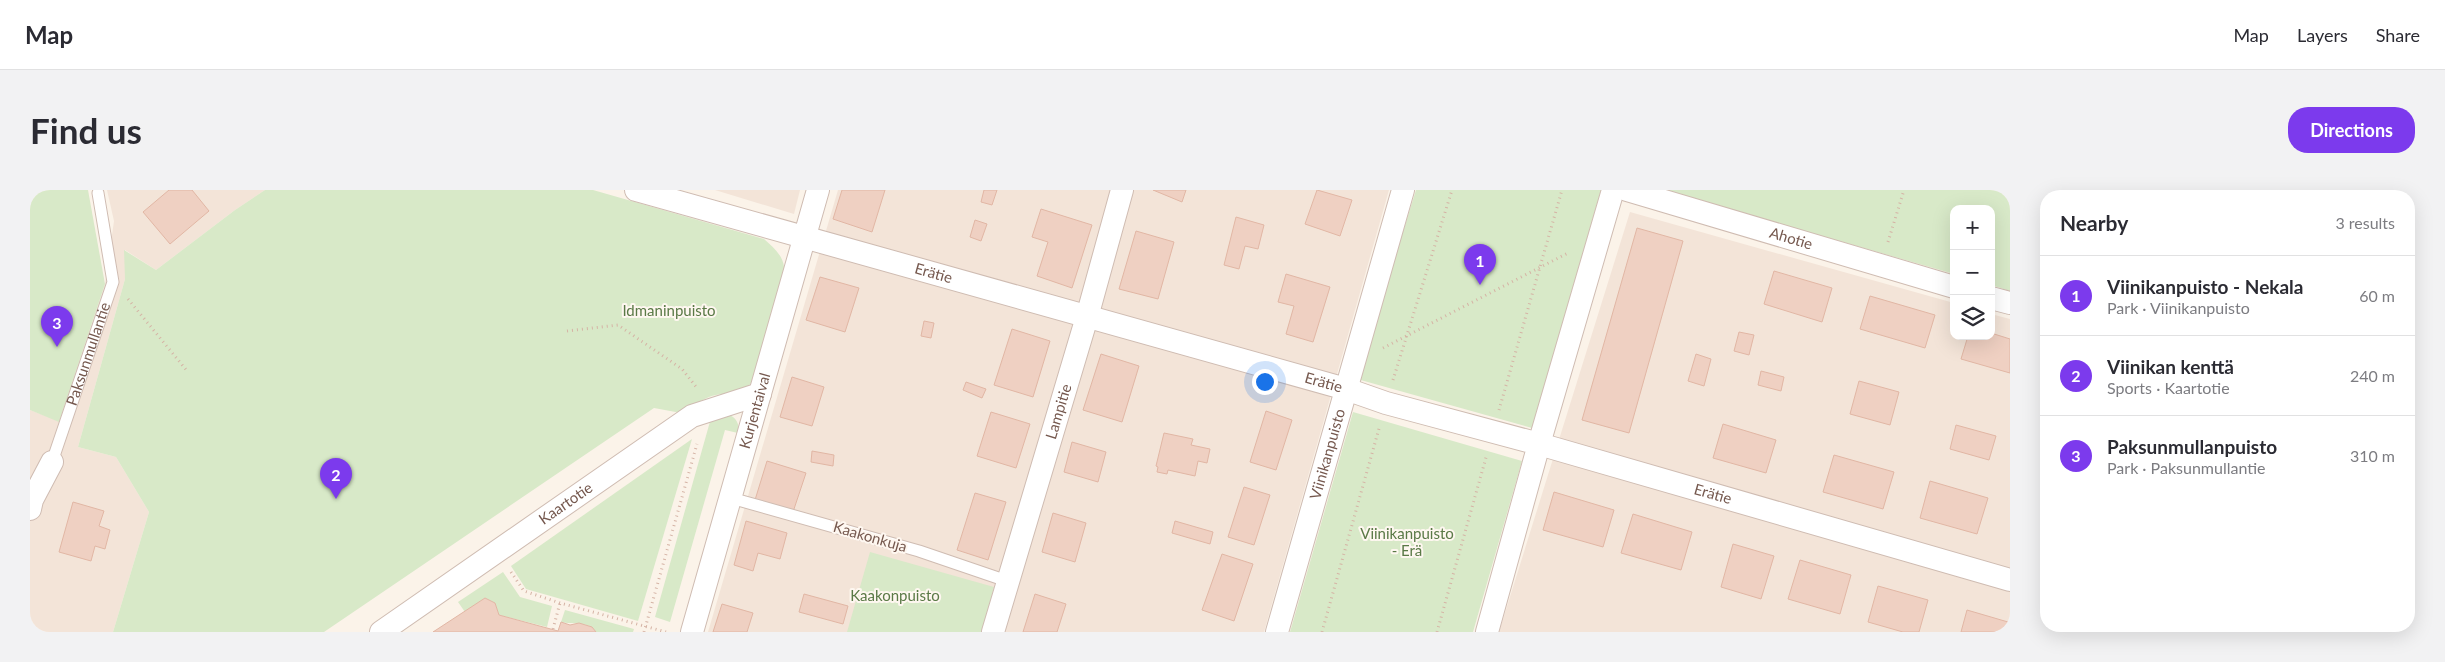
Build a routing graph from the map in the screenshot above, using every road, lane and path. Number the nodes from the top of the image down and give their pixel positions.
1 (636, 190) edge
2 (818, 190) edge
3 (1122, 190) edge
4 (1403, 190) edge
5 (1613, 190) edge
6 (1627, 190) edge
7 (1904, 190) edge
8 (98, 193) dead end
9 (1600, 236) junction
10 (805, 237) junction
11 (1878, 266) junction
12 (113, 282) junction
13 (1950, 286) edge
14 (1995, 299) edge
15 (2010, 303) edge
16 (1087, 317) junction
17 (567, 331) dead end
18 (1353, 363) junction
19 (188, 372) dead end
20 (1346, 389) junction
21 (760, 394) junction
22 (706, 412) junction
23 (698, 438) dead end
24 (1539, 444) junction
25 (52, 462) joint
26 (731, 498) junction
27 (30, 509) edge
28 (510, 570) dead end
29 (1007, 580) junction
30 (2010, 580) edge
31 (560, 603) junction
32 (553, 629) dead end
33 (645, 630) edge
34 (381, 632) edge
35 (666, 632) edge
36 (692, 632) edge
37 (993, 632) edge
38 (1277, 632) edge
39 (1487, 632) edge

1 - 10 street, Erätie
2 - 10 street, Kurjentaival
3 - 16 street, Lampitie
4 - 18 street, Viinikanpuisto
5 - 9 street
6 - 11 street, Ahotie
7 - 11 path
8 - 12 lane, Paksunmullantie
9 - 18 path
9 - 24 street
10 - 16 street, Erätie
10 - 21 street, Kurjentaival
11 - 13 street, Ahotie
12 - 19 path
12 - 25 lane, Paksunmullantie
14 - 15 street
16 - 20 street, Erätie
16 - 29 street, Lampitie
17 - 22 path
18 - 20 street, Viinikanpuisto
20 - 24 street, Erätie
20 - 38 street, Viinikanpuisto
21 - 22 street, Kaartotie
21 - 26 street, Kurjentaival
22 - 34 street, Kaartotie
23 - 33 path
24 - 30 street, Erätie
24 - 39 street
25 - 27 street, Paksunmullantie
26 - 29 lane, Kaakonkuja
26 - 36 street, Kurjentaival
28 - 31 path
29 - 37 street, Lampitie
31 - 32 path
31 - 33 path
33 - 35 path

